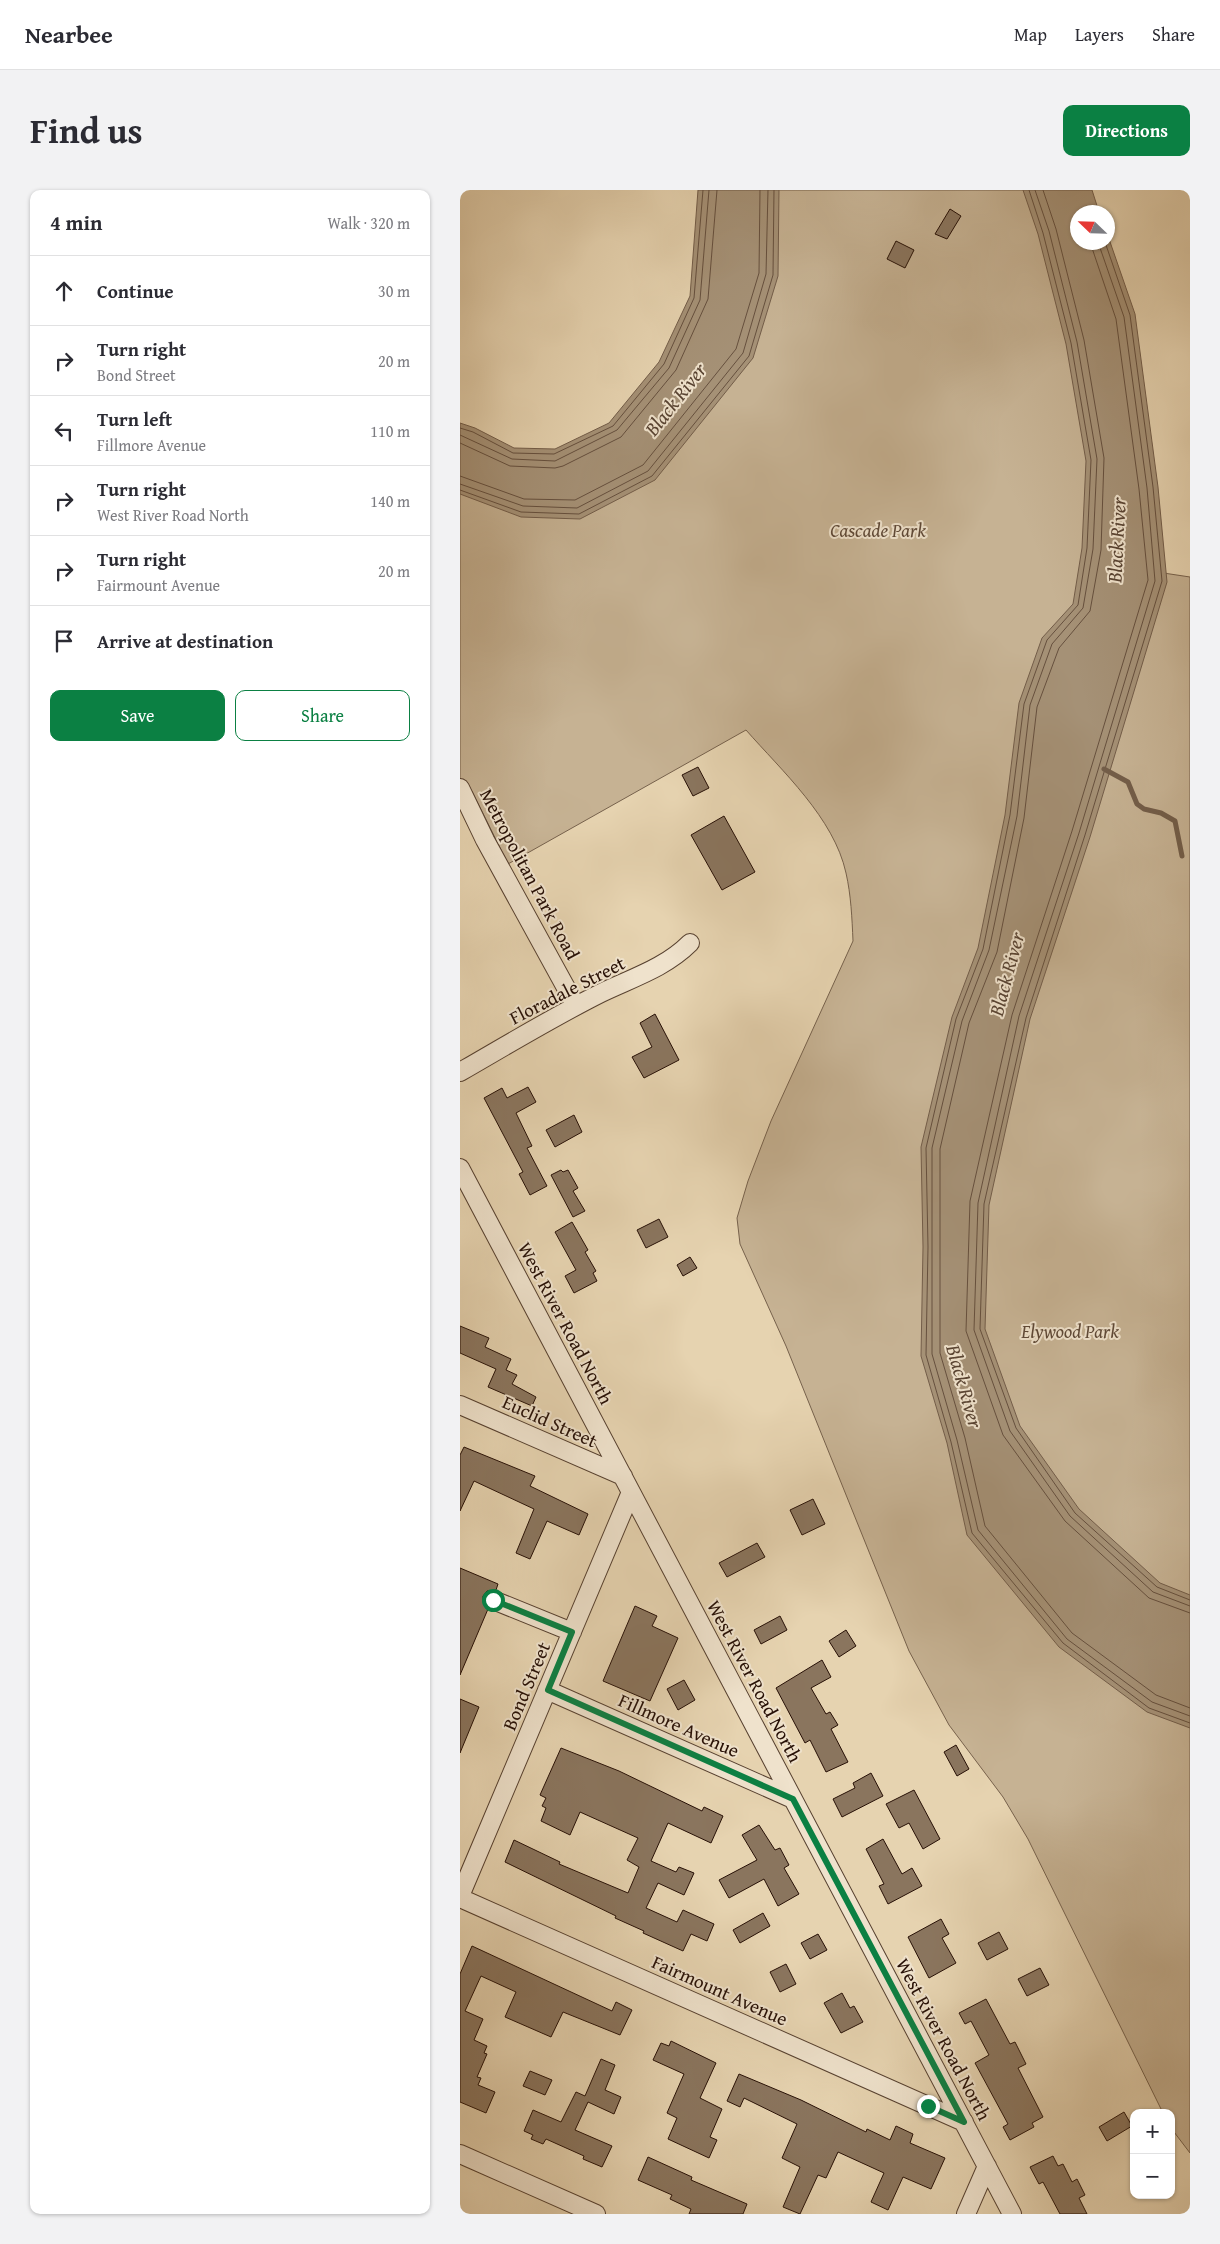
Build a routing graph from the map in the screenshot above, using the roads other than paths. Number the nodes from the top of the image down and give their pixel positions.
1 (460, 788) edge
2 (690, 943) dead end
3 (576, 1006) junction
4 (460, 1072) edge
5 (460, 1168) edge
6 (460, 1404) edge
7 (627, 1484) junction
8 (493, 1600) dead end
9 (572, 1632) junction
10 (548, 1690) junction
11 (793, 1799) junction
12 (460, 1897) edge
13 (964, 2122) junction
14 (460, 2154) edge
15 (987, 2166) junction
16 (596, 2214) edge
17 (966, 2214) edge
18 (1012, 2214) edge

1 - 3 street, Metropolitan Park Road
2 - 3 street, Floradale Street
3 - 4 street, Floradale Street
5 - 7 street, West River Road North
6 - 7 street, Euclid Street
7 - 9 street, Bond Street
7 - 11 street, West River Road North
8 - 9 street
9 - 10 street, Bond Street
10 - 11 street, Fillmore Avenue
10 - 12 street, Bond Street
11 - 13 street, West River Road North
12 - 13 street, Fairmount Avenue
13 - 15 street, West River Road North
14 - 16 street
15 - 17 street
15 - 18 street, West River Road North

